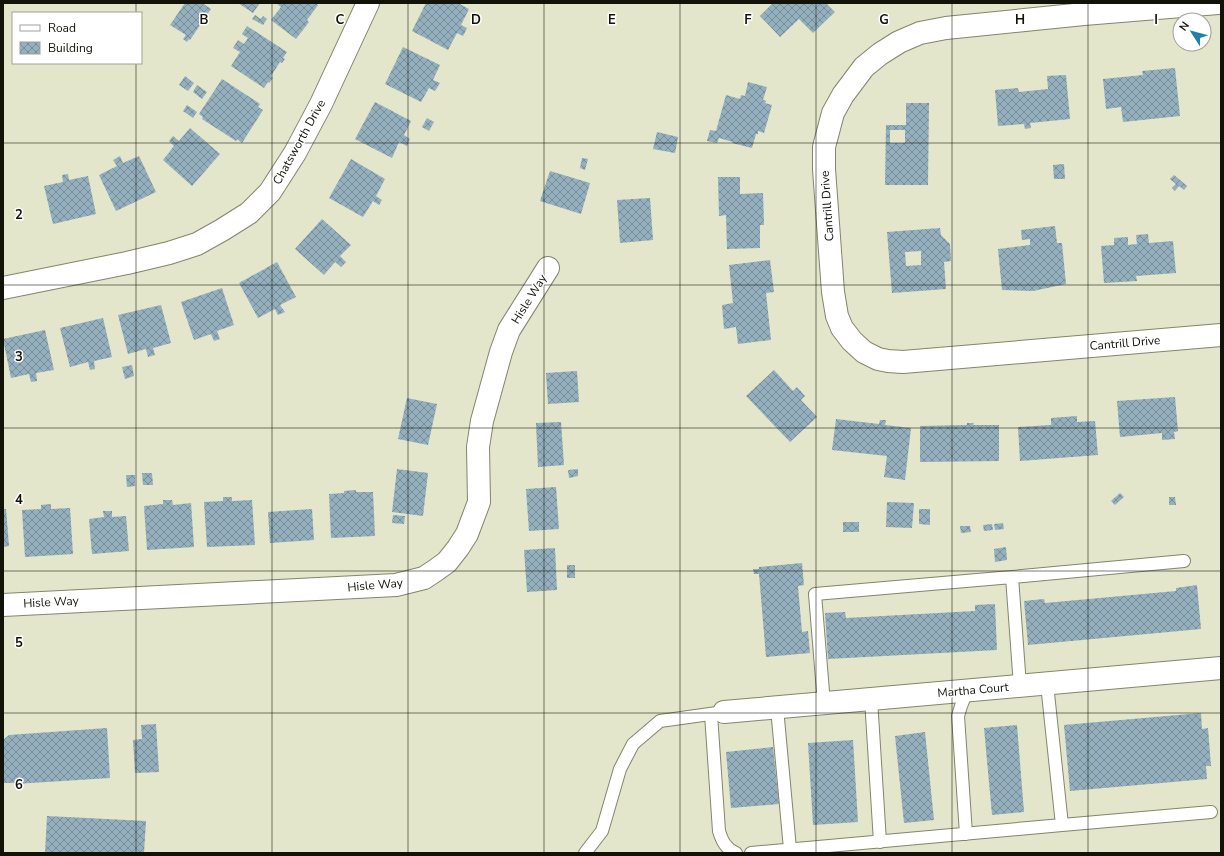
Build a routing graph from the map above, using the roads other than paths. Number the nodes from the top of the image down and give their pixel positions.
1 (368, 3) edge
2 (1218, 3) edge
3 (548, 268) dead end
4 (3, 288) edge
5 (1221, 335) edge
6 (1184, 561) dead end
7 (1012, 577) junction
8 (3, 605) edge
9 (1221, 668) edge
10 (1047, 684) junction
11 (1020, 686) junction
12 (967, 691) junction
13 (871, 700) junction
14 (824, 704) junction
15 (777, 708) junction
16 (718, 713) junction
17 (1211, 812) dead end
18 (1062, 825) junction
19 (966, 834) junction
20 (880, 842) junction
21 (790, 850) junction
22 (585, 853) edge
23 (736, 853) edge
24 (751, 853) edge

1 - 4 street, Chatsworth Drive
2 - 5 street, Cantrill Drive
3 - 8 street, Hisle Way
6 - 7 lane
7 - 11 lane
7 - 14 lane
9 - 10 street, Martha Court
10 - 11 street, Martha Court
10 - 18 lane
11 - 12 street, Martha Court
12 - 13 street, Martha Court
12 - 19 lane
13 - 14 street, Martha Court
13 - 20 lane
14 - 15 street, Martha Court
15 - 16 street, Martha Court
15 - 21 lane
16 - 22 lane
16 - 23 lane
17 - 18 lane
18 - 19 lane
19 - 20 lane
20 - 21 lane
21 - 24 lane

